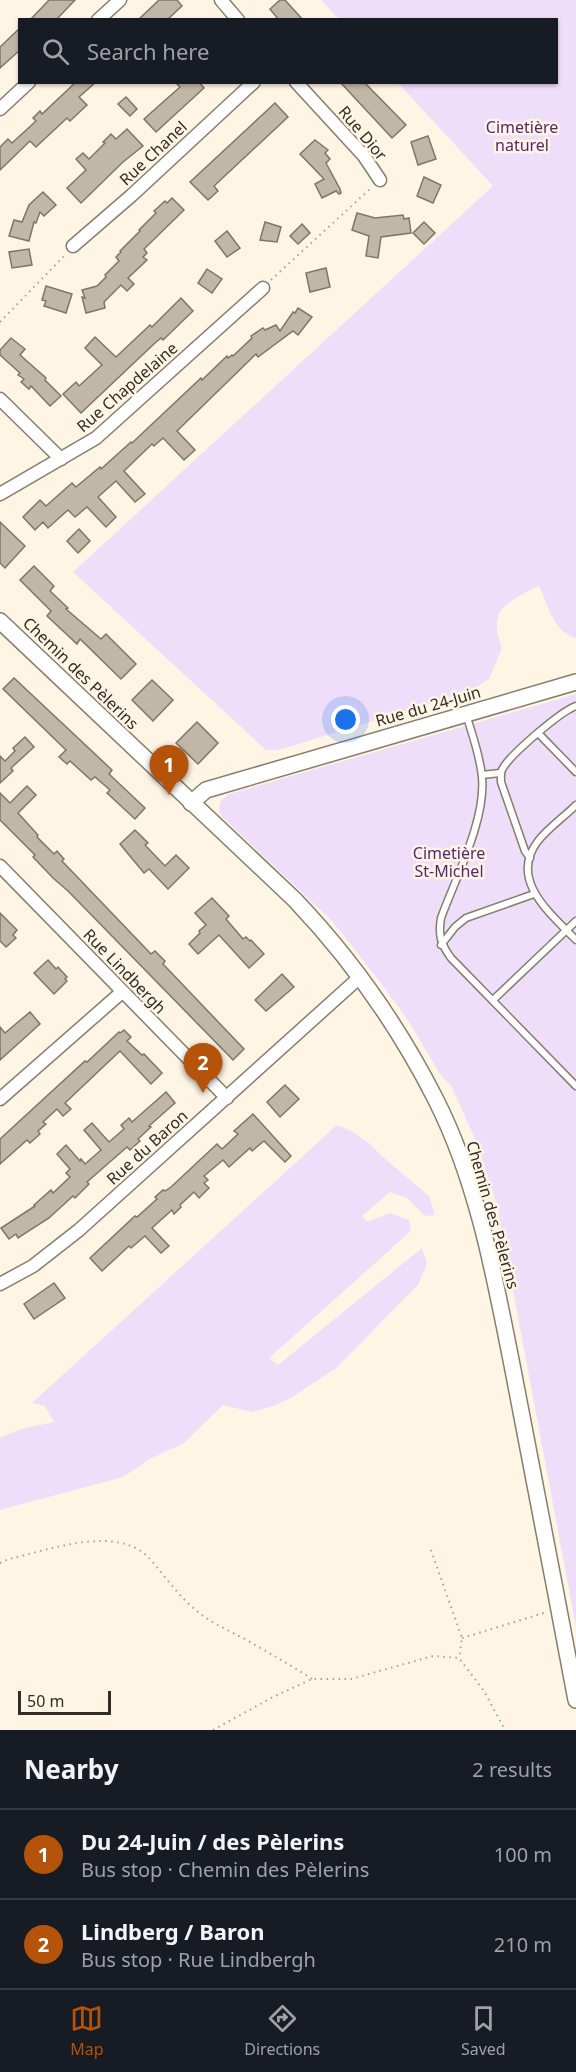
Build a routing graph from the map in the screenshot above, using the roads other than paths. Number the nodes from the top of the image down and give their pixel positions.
1 (120, 0) edge
2 (220, 0) edge
3 (100, 18) edge
4 (236, 18) edge
5 (27, 84) edge
6 (252, 84) edge
7 (298, 84) edge
8 (0, 109) edge
9 (380, 180) road end
10 (73, 246) road end
11 (262, 288) road end
12 (0, 399) edge
13 (61, 459) junction
14 (0, 494) edge
15 (0, 621) edge
16 (576, 681) edge
17 (576, 706) edge
18 (466, 713) junction
19 (538, 733) junction
20 (576, 772) edge
21 (500, 773) junction
22 (482, 776) junction
23 (191, 803) junction
24 (576, 805) edge
25 (530, 858) junction
26 (0, 866) edge
27 (10, 876) junction
28 (0, 886) edge
29 (534, 894) junction
30 (576, 921) edge
31 (566, 930) junction
32 (576, 940) edge
33 (441, 945) junction
34 (361, 976) junction
35 (122, 992) junction
36 (493, 1000) junction
37 (576, 1086) edge
38 (227, 1098) junction
39 (0, 1099) edge
40 (0, 1284) edge
41 (576, 1700) edge

1 - 3 street
2 - 4 street
5 - 8 street
6 - 10 street, Rue Chanel
7 - 9 street, Rue Dior
11 - 13 street, Rue Chapdelaine
12 - 13 street
13 - 14 street, Rue Chapdelaine
15 - 23 street, Chemin des Pèlerins
16 - 18 street, Rue du 24-Juin
17 - 19 lane
18 - 22 lane
18 - 23 street, Rue du 24-Juin
19 - 20 lane
19 - 21 lane
21 - 22 lane
21 - 25 lane
22 - 33 lane
23 - 34 street, Chemin des Pèlerins
24 - 25 lane
25 - 29 lane
26 - 27 street, Rue Lindbergh
27 - 28 street
27 - 35 street, Rue Lindbergh
29 - 31 lane
29 - 33 lane
30 - 31 lane
31 - 32 lane
31 - 36 lane
33 - 36 lane
34 - 38 street, Rue du Baron
34 - 41 street, Chemin des Pèlerins
35 - 38 street, Rue Lindbergh
35 - 39 street
36 - 37 lane
38 - 40 street, Rue du Baron

